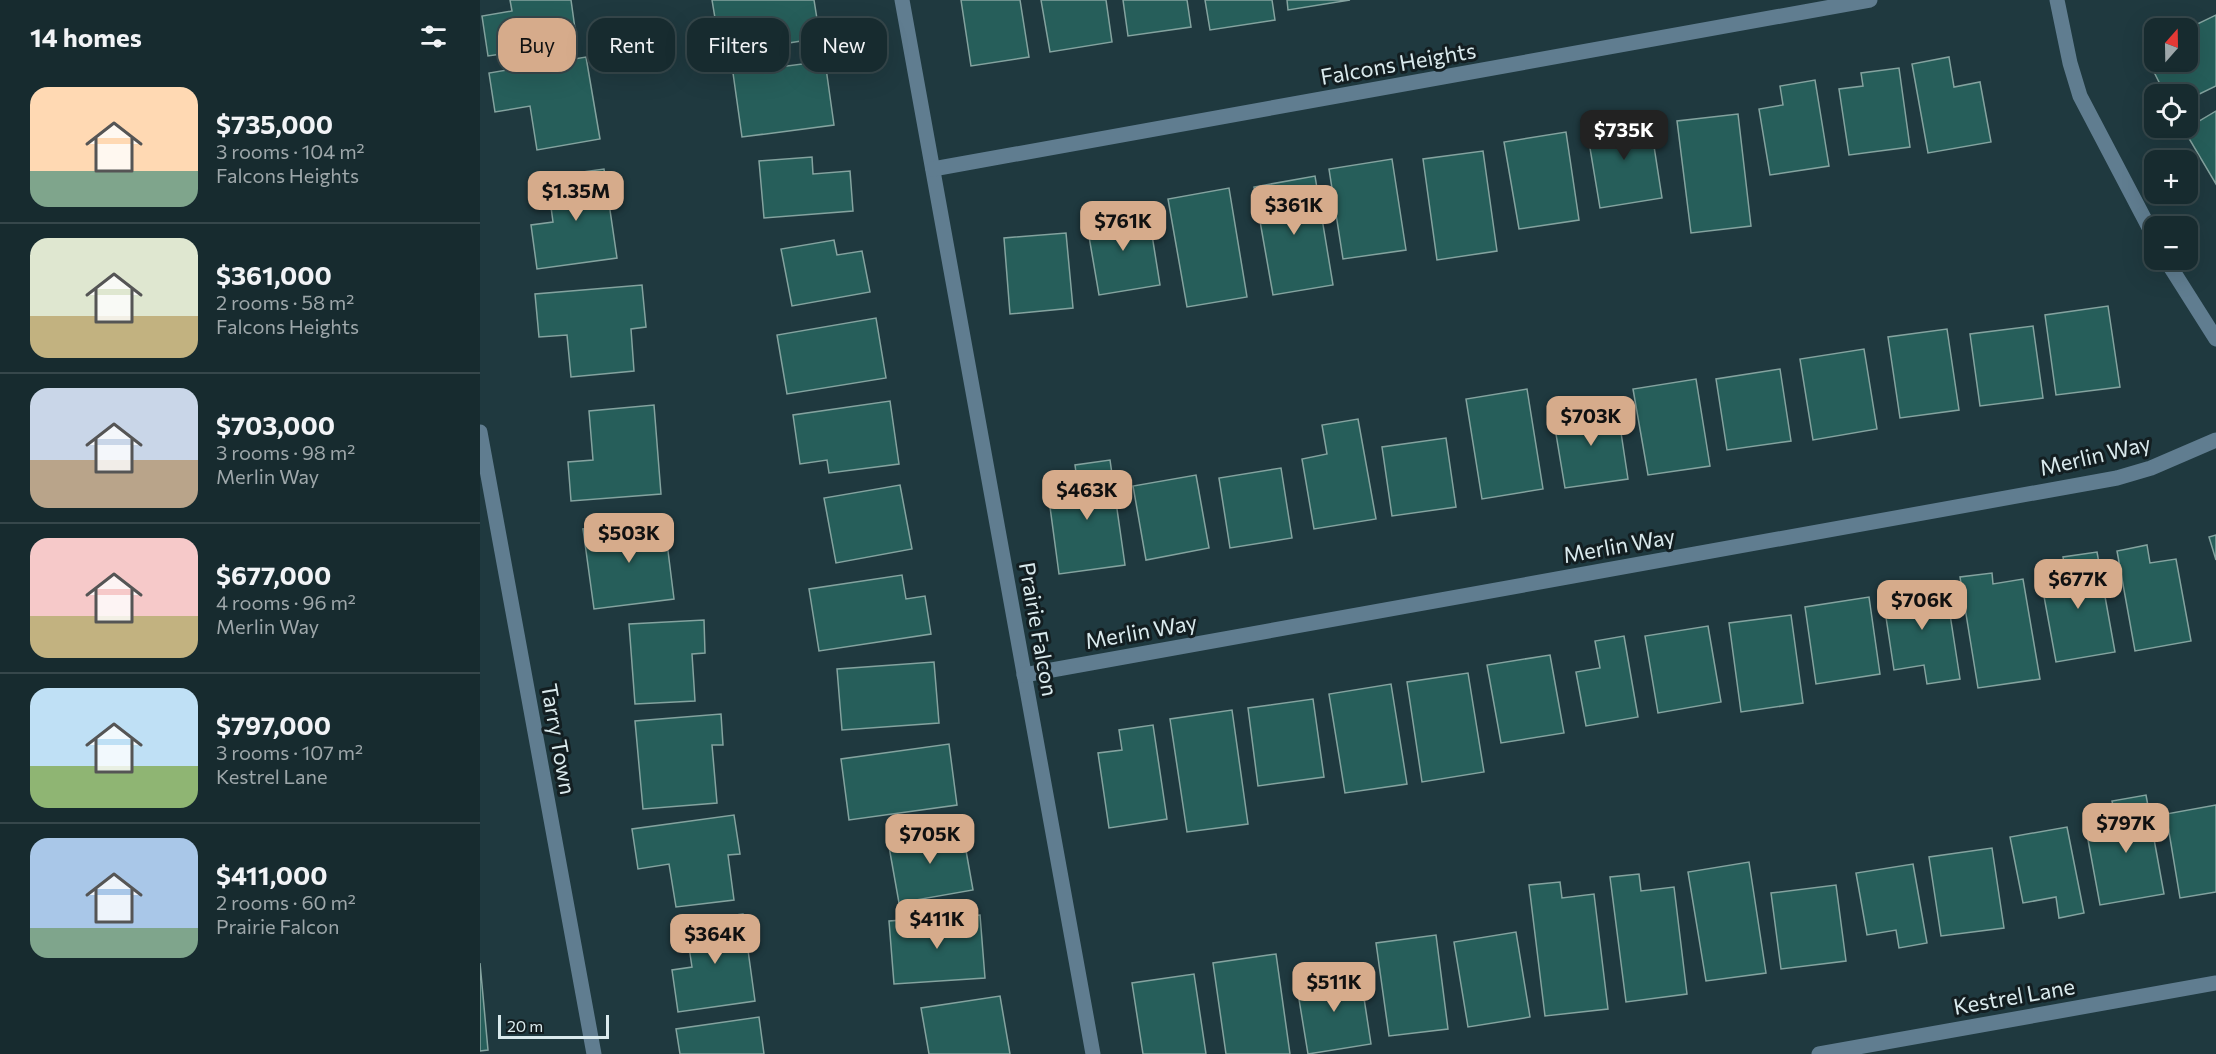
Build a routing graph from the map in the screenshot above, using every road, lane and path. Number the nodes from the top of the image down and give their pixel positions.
1 (902, 0) edge
2 (1870, 0) edge
3 (2057, 0) edge
4 (933, 169) junction
5 (2144, 218) edge
6 (2172, 270) edge
7 (2216, 339) edge
8 (480, 432) edge
9 (2216, 440) edge
10 (1024, 675) junction
11 (2216, 982) edge
12 (594, 1054) edge
13 (1093, 1054) edge
14 (1819, 1054) edge

1 - 4 street, Prairie Falcon
2 - 4 street, Falcons Heights
3 - 5 street
4 - 10 street, Prairie Falcon
6 - 7 street
8 - 12 street, Tarry Town
9 - 10 street, Merlin Way
10 - 13 street, Prairie Falcon
11 - 14 street, Kestrel Lane

